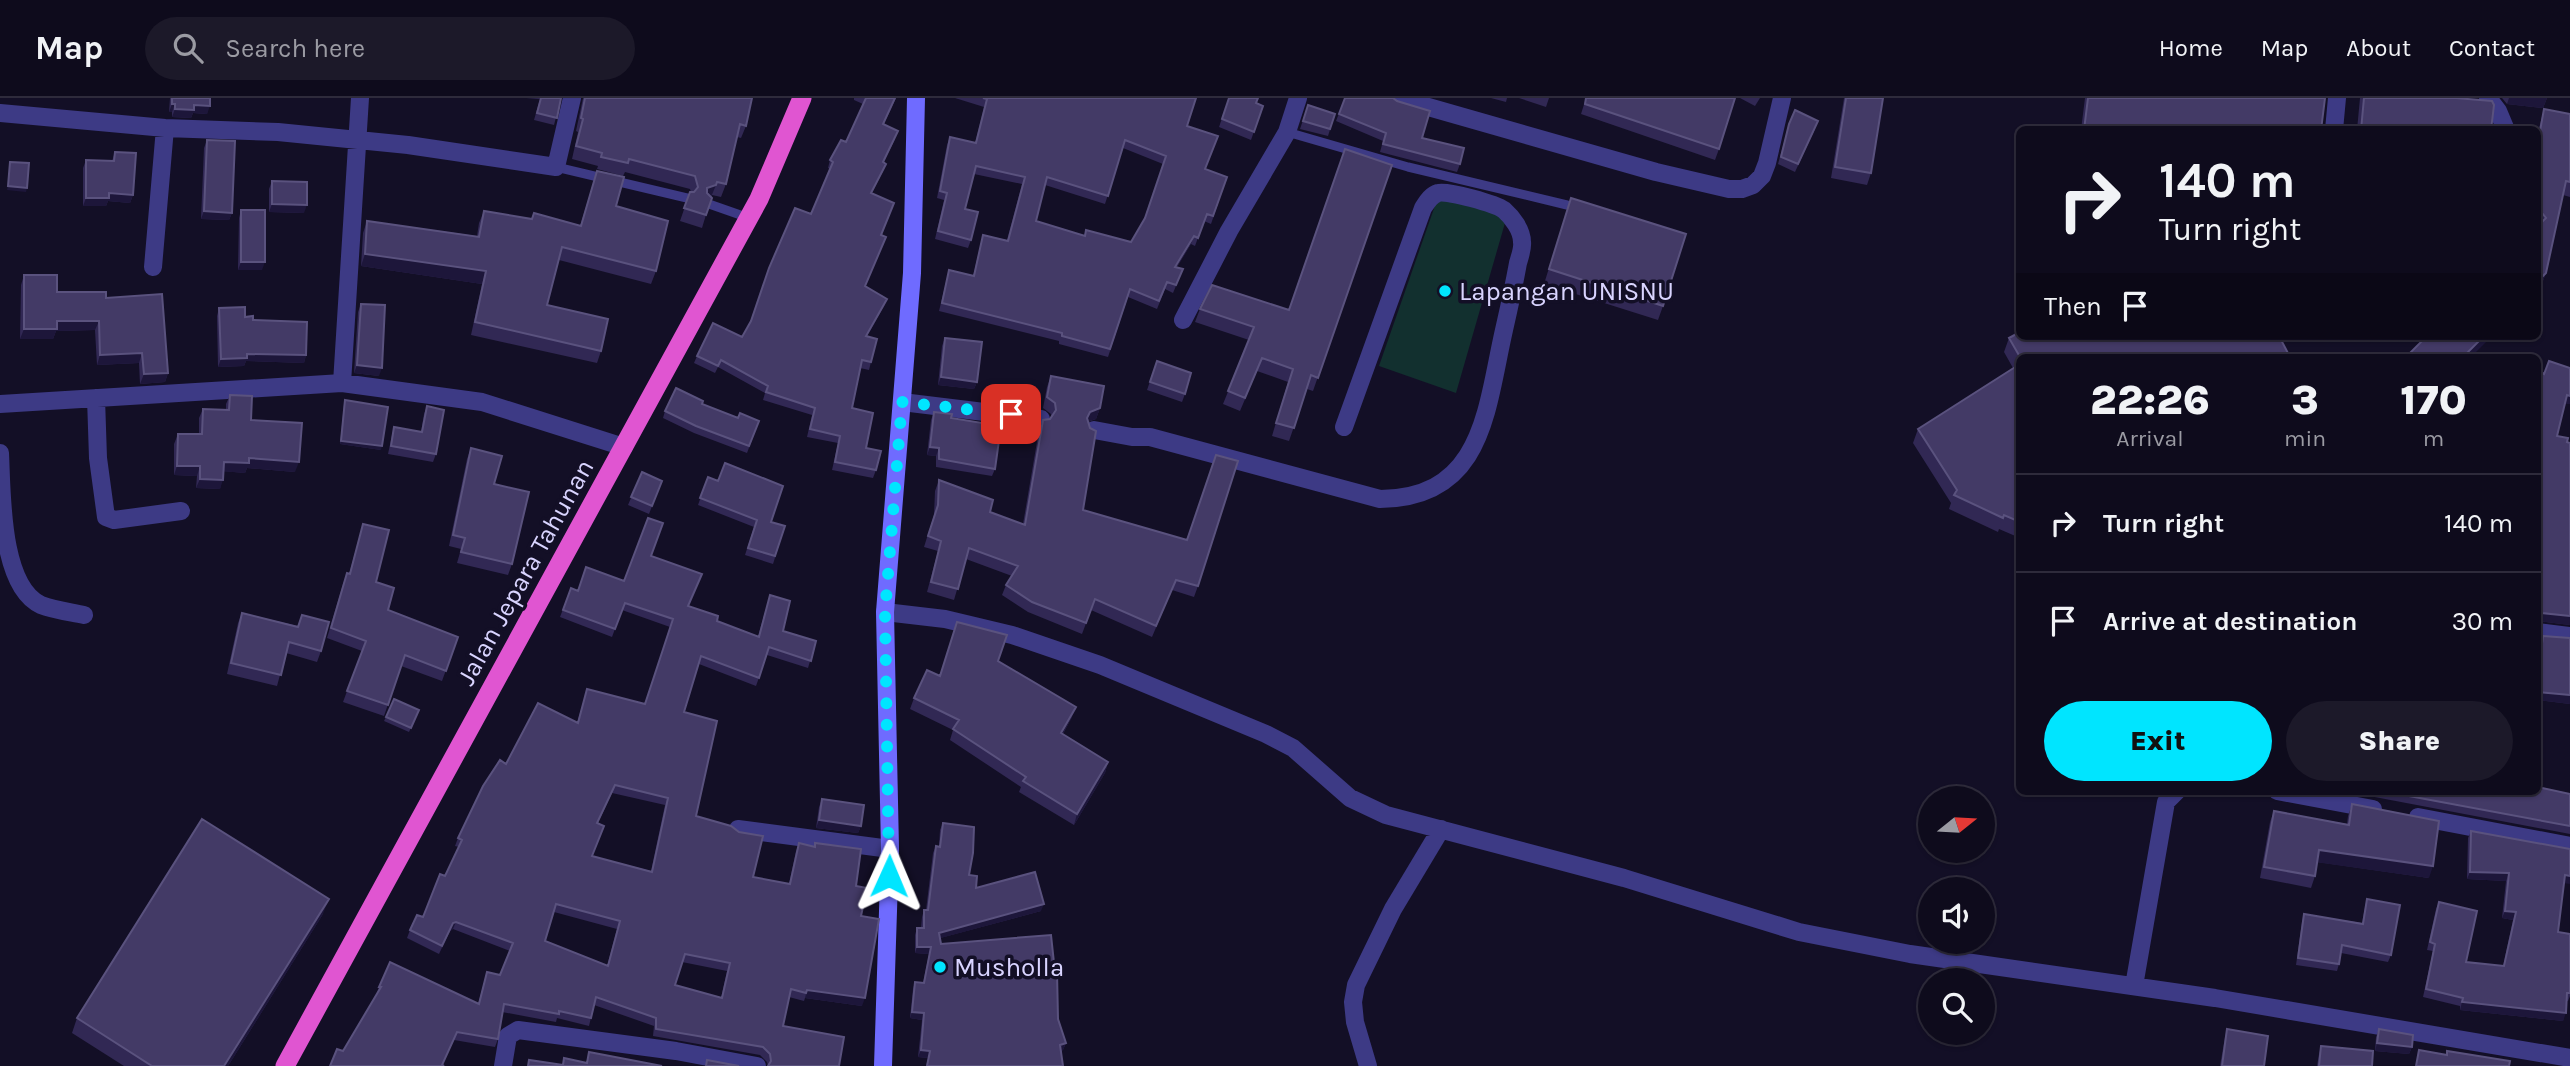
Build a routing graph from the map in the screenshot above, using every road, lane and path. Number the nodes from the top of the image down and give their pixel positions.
1 (360, 98) edge
2 (572, 98) edge
3 (802, 98) edge
4 (916, 98) edge
5 (1298, 98) edge
6 (1397, 98) edge
7 (1782, 98) edge
8 (2337, 98) edge
9 (2488, 98) edge
10 (0, 113) edge
11 (2334, 126) edge
12 (2504, 126) edge
13 (165, 128) junction
14 (1287, 132) junction
15 (357, 140) junction
16 (556, 167) junction
17 (687, 198) edge
18 (709, 204) edge
19 (1567, 205) edge
20 (748, 218) junction
21 (153, 267) dead end
22 (1183, 320) dead end
23 (342, 383) junction
24 (96, 398) junction
25 (902, 402) junction
26 (0, 404) edge
27 (1041, 419) edge
28 (1344, 427) dead end
29 (1094, 430) edge
30 (624, 447) junction
31 (0, 453) edge
32 (181, 511) dead end
33 (885, 612) junction
34 (83, 615) dead end
35 (2541, 632) edge
36 (2570, 636) edge
37 (2173, 795) edge
38 (2298, 795) edge
39 (738, 829) edge
40 (1441, 829) junction
41 (2570, 846) edge
42 (890, 849) junction
43 (2133, 986) junction
44 (2570, 1058) edge
45 (285, 1066) edge
46 (503, 1066) edge
47 (757, 1066) edge
48 (883, 1066) edge
49 (1368, 1066) edge

1 - 15 street
2 - 16 street
3 - 20 highway, Jalan Jepara Tahunan
4 - 25 main road
5 - 14 street
6 - 7 street
8 - 11 street
9 - 12 street
10 - 13 street
13 - 15 street
13 - 21 street
14 - 19 lane
14 - 22 street
15 - 16 street
15 - 23 street
16 - 17 lane
18 - 20 lane
20 - 30 highway, Jalan Jepara Tahunan
23 - 24 street
23 - 30 street
24 - 26 street
24 - 32 street
25 - 27 street
25 - 33 main road
28 - 29 street
30 - 45 highway, Jalan Jepara Tahunan
31 - 34 street
33 - 40 street
33 - 42 main road
35 - 36 street
37 - 43 street
38 - 41 street
39 - 42 street
40 - 43 street
40 - 49 street
42 - 48 main road
43 - 44 street
46 - 47 street

